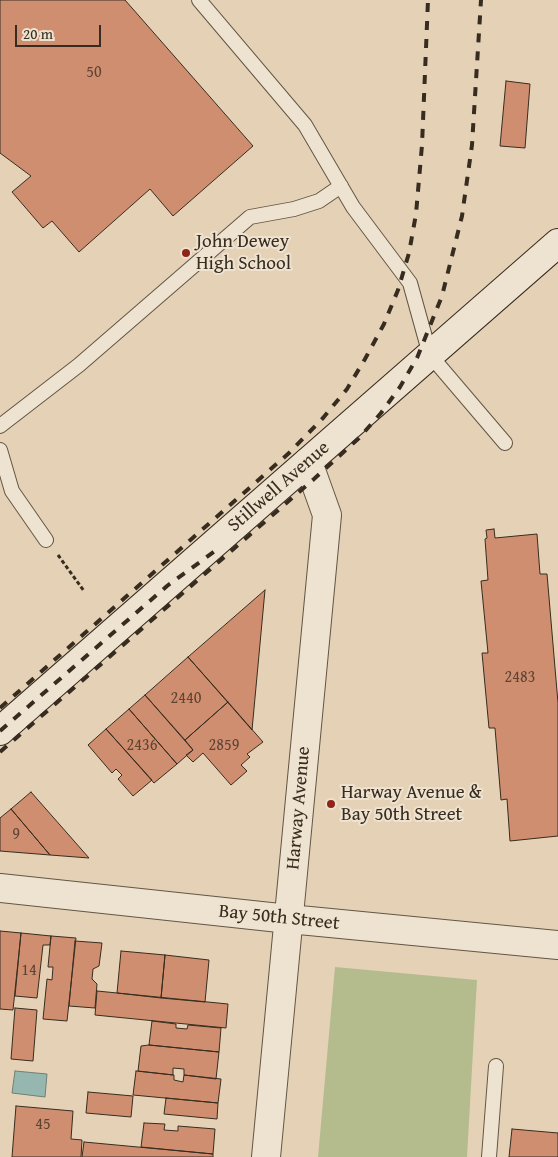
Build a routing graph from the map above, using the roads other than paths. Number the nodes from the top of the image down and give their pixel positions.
1 (198, 0) edge
2 (341, 186) junction
3 (558, 243) edge
4 (430, 355) junction
5 (0, 426) edge
6 (505, 443) dead end
7 (0, 450) edge
8 (308, 462) junction
9 (6, 493) edge
10 (46, 540) road end
11 (0, 731) edge
12 (0, 888) edge
13 (289, 920) junction
14 (558, 945) edge
15 (496, 1066) dead end
16 (266, 1157) edge
17 (489, 1157) edge

1 - 2 lane
2 - 4 lane
2 - 5 lane
3 - 4 street, Stillwell Avenue
4 - 6 lane
4 - 8 street, Stillwell Avenue
7 - 9 lane
8 - 11 street, Stillwell Avenue
8 - 13 street, Harway Avenue
9 - 10 lane
12 - 13 street, Bay 50th Street
13 - 14 street, Bay 50th Street
13 - 16 street, Harway Avenue
15 - 17 lane

